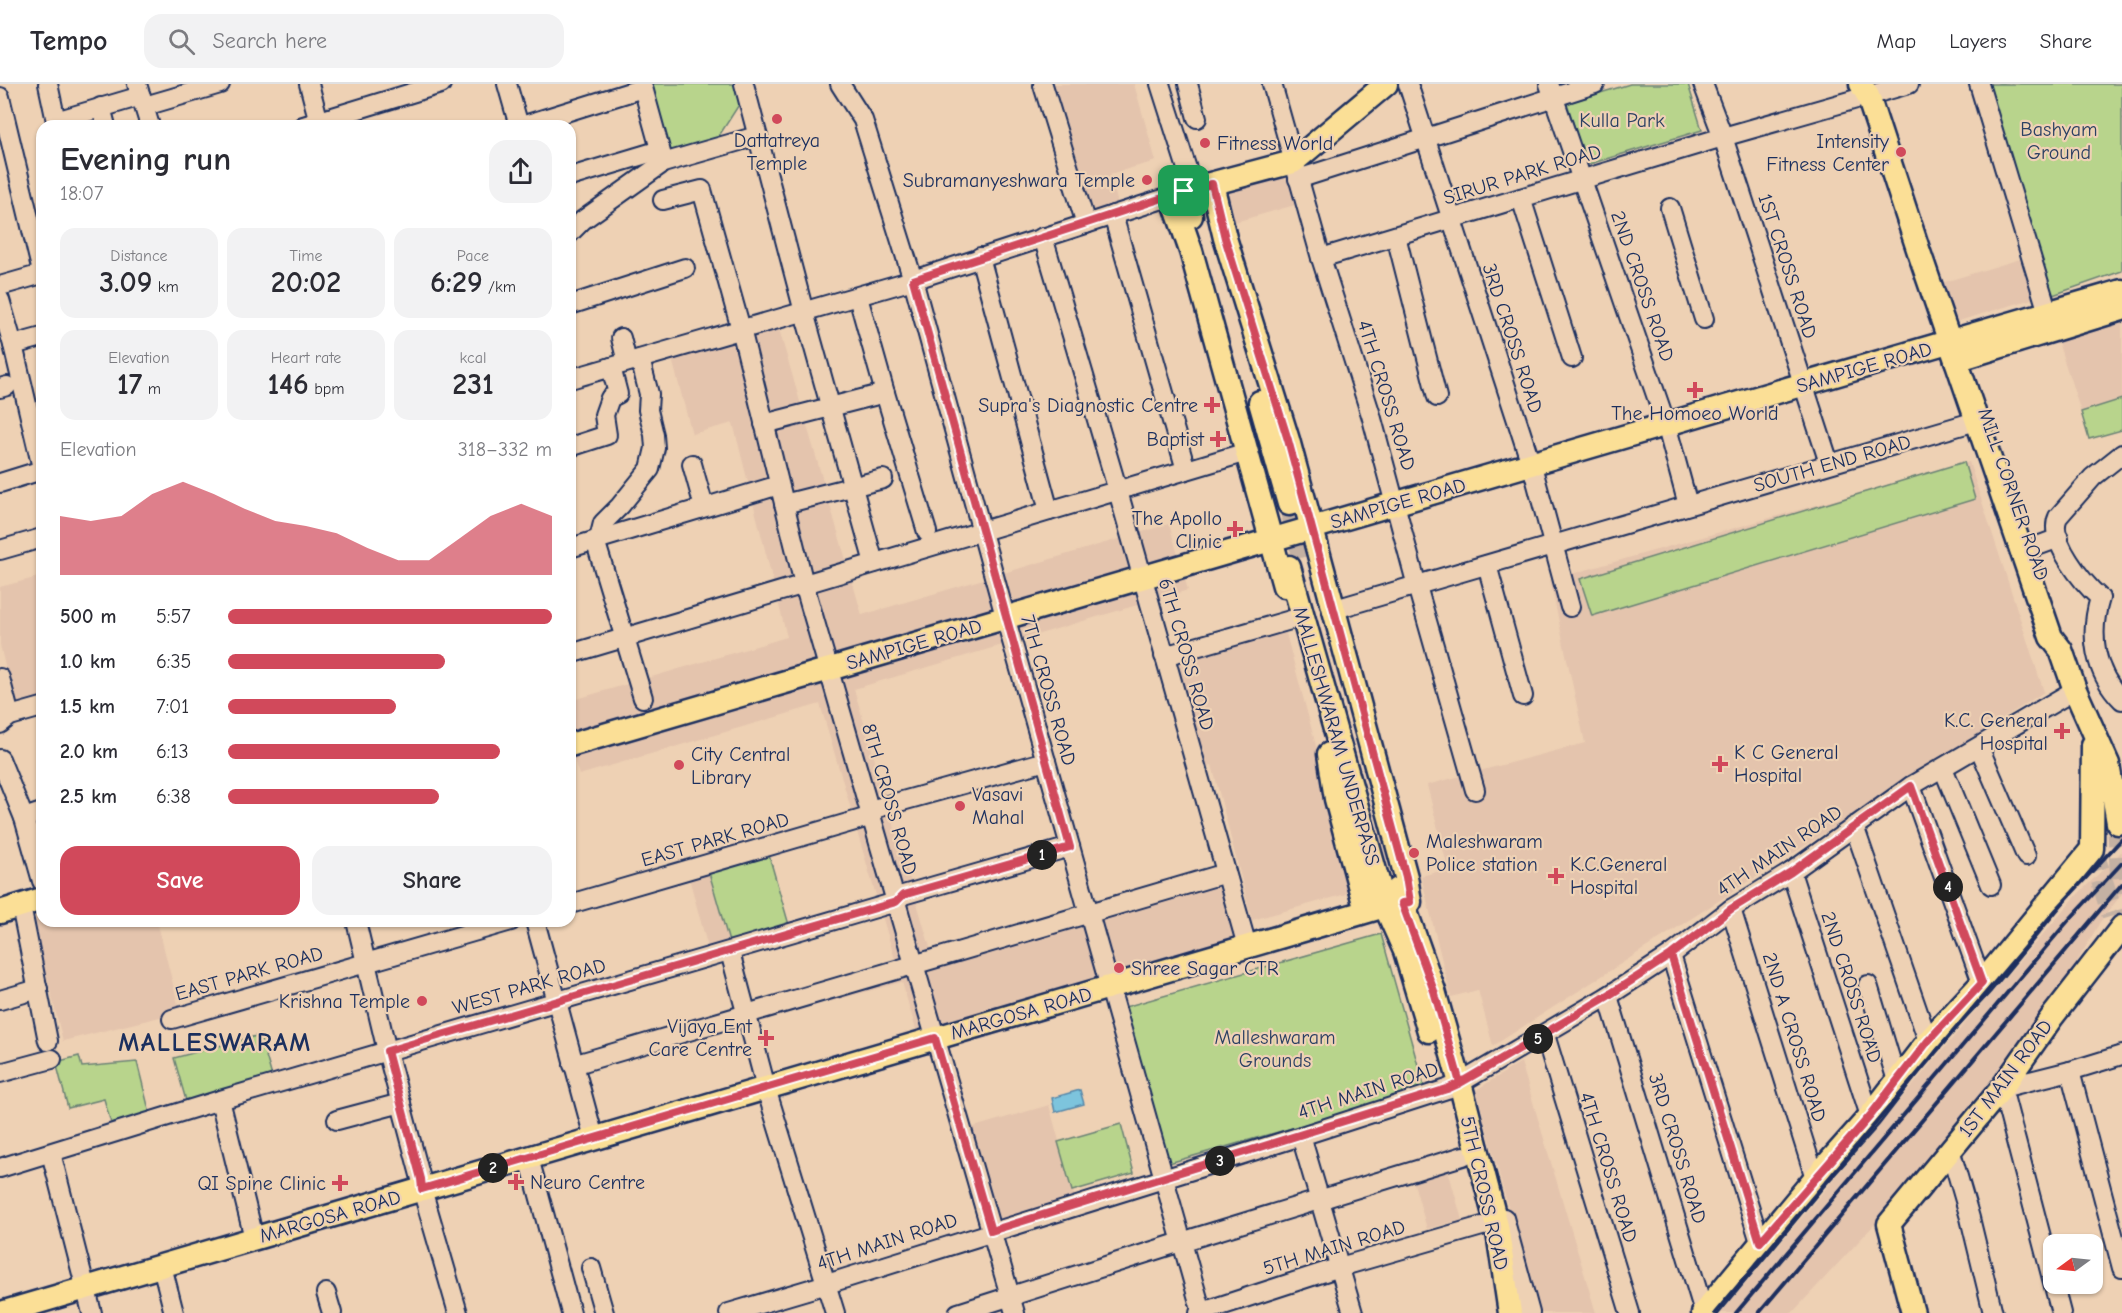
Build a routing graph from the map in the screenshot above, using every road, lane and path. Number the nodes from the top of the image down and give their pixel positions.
1 (48, 84) edge
2 (220, 84) edge
3 (309, 84) edge
4 (441, 84) edge
5 (507, 84) edge
6 (744, 84) edge
7 (840, 84) edge
8 (1161, 84) edge
9 (1188, 84) edge
10 (1272, 84) edge
11 (1386, 84) edge
12 (1408, 84) edge
13 (1595, 84) edge
14 (1703, 84) edge
15 (1910, 84) edge
16 (1979, 84) edge
17 (1043, 85) edge
18 (642, 86) edge
19 (1864, 90) edge
20 (1551, 91) edge
21 (141, 95) edge
22 (0, 97) edge
23 (101, 107) junction
24 (1197, 118) dead end
25 (56, 120) edge
26 (65, 120) edge
27 (104, 120) edge
28 (148, 120) edge
29 (314, 120) edge
30 (327, 120) edge
31 (518, 120) edge
32 (538, 120) edge
33 (757, 136) junction
34 (1425, 137) junction
35 (1723, 137) junction
36 (662, 157) junction
37 (1296, 171) junction
38 (576, 176) edge
39 (1583, 179) junction
40 (1192, 187) junction
41 (1521, 198) junction
42 (663, 200) dead end
43 (1670, 208) dead end
44 (1113, 215) junction
45 (1451, 219) junction
46 (576, 223) edge
47 (1086, 224) junction
48 (1396, 236) junction
49 (1043, 237) junction
50 (36, 248) edge
51 (980, 257) junction
52 (1321, 258) junction
53 (685, 268) dead end
54 (36, 275) edge
55 (913, 280) junction
56 (0, 286) edge
57 (2122, 291) edge
58 (858, 297) junction
59 (0, 300) edge
60 (576, 303) edge
61 (2122, 309) edge
62 (804, 312) junction
63 (2048, 313) junction
64 (1704, 319) dead end
65 (741, 329) junction
66 (621, 338) dead end
67 (36, 339) edge
68 (13, 345) junction
69 (1958, 349) junction
70 (1572, 358) dead end
71 (626, 363) junction
72 (576, 377) edge
73 (1803, 384) junction
74 (885, 393) junction
75 (1437, 397) dead end
76 (831, 407) junction
77 (35, 409) edge
78 (1976, 421) junction
79 (764, 424) junction
80 (1666, 424) junction
81 (576, 445) edge
82 (1247, 452) junction
83 (2122, 454) edge
84 (1829, 463) junction
85 (692, 464) dead end
86 (1531, 464) junction
87 (1186, 470) junction
88 (36, 471) edge
89 (883, 478) dead end
90 (0, 483) edge
91 (779, 485) junction
92 (853, 486) junction
93 (1118, 491) junction
94 (1396, 503) junction
95 (784, 504) junction
96 (1688, 505) junction
97 (704, 507) junction
98 (1049, 511) junction
99 (1312, 528) junction
100 (981, 531) junction
101 (927, 532) dead end
102 (2059, 538) junction
103 (36, 540) edge
104 (597, 540) junction
105 (1271, 540) junction
106 (1554, 545) junction
107 (576, 546) edge
108 (2027, 549) junction
109 (0, 550) edge
110 (874, 563) junction
111 (1297, 565) tunnel mouth
112 (1487, 565) junction
113 (1142, 578) junction
114 (804, 584) junction
115 (1417, 586) junction
116 (1570, 607) dead end
117 (1332, 610) junction
118 (1005, 618) junction
119 (1294, 619) junction
120 (624, 638) junction
121 (576, 652) edge
122 (1164, 656) junction
123 (829, 669) junction
124 (0, 678) edge
125 (2075, 690) junction
126 (1523, 696) dead end
127 (643, 698) dead end
128 (2122, 700) edge
129 (36, 709) edge
130 (5, 720) edge
131 (2093, 734) junction
132 (576, 743) edge
133 (1979, 747) junction
134 (0, 759) edge
135 (1046, 761) junction
136 (1943, 768) junction
137 (1911, 786) junction
138 (1475, 790) dead end
139 (7, 793) edge
140 (871, 813) junction
141 (36, 814) edge
142 (24, 818) junction
143 (2118, 823) dead end
144 (1854, 826) junction
145 (1070, 847) junction
146 (2026, 856) dead end
147 (36, 860) edge
148 (1791, 872) junction
149 (1226, 873) junction
150 (1991, 885) dead end
151 (576, 902) edge
152 (896, 902) junction
153 (21, 905) edge
154 (1391, 906) junction
155 (1731, 909) junction
156 (1089, 914) junction
157 (357, 927) edge
158 (490, 927) edge
159 (537, 927) edge
160 (2119, 930) edge
161 (1246, 946) junction
162 (730, 952) junction
163 (1671, 955) junction
164 (366, 963) junction
165 (916, 965) junction
166 (1982, 983) junction
167 (1868, 985) dead end
168 (1110, 987) junction
169 (38, 989) junction
170 (1608, 996) junction
171 (0, 1000) edge
172 (556, 1001) junction
173 (747, 1015) junction
174 (172, 1019) dead end
175 (1545, 1035) junction
176 (935, 1038) junction
177 (1928, 1041) junction
178 (387, 1051) junction
179 (2122, 1055) edge
180 (573, 1065) junction
181 (2070, 1071) junction
182 (0, 1073) edge
183 (1897, 1081) junction
184 (1454, 1086) junction
185 (766, 1088) junction
186 (2002, 1088) junction
187 (220, 1100) junction
188 (401, 1103) junction
189 (1870, 1116) junction
190 (338, 1120) dead end
191 (1301, 1136) junction
192 (594, 1138) junction
193 (1950, 1149) junction
194 (51, 1153) junction
195 (1463, 1156) junction
196 (529, 1158) junction
197 (0, 1168) edge
198 (1163, 1178) junction
199 (1815, 1178) junction
200 (1485, 1182) junction
201 (422, 1189) junction
202 (1320, 1200) junction
203 (1482, 1226) junction
204 (991, 1231) junction
205 (254, 1238) junction
206 (1181, 1242) junction
207 (1760, 1242) junction
208 (162, 1266) junction
209 (591, 1268) dead end
210 (1340, 1268) junction
211 (2122, 1268) edge
212 (827, 1284) junction
213 (86, 1288) junction
214 (326, 1293) dead end
215 (1012, 1305) edge
216 (1704, 1312) edge
217 (1, 1313) edge
218 (92, 1313) edge
219 (174, 1313) edge
220 (332, 1313) edge
221 (458, 1313) edge
222 (571, 1313) edge
223 (603, 1313) edge
224 (729, 1313) edge
225 (835, 1313) edge
226 (958, 1313) edge
227 (1201, 1313) edge
228 (1353, 1313) edge
229 (1496, 1313) edge
230 (1510, 1313) edge
231 (1530, 1313) edge
232 (1630, 1313) edge
233 (1913, 1313) edge
234 (1993, 1313) edge
235 (2061, 1313) edge

1 - 25 street
2 - 21 street
3 - 29 street
4 - 30 street
5 - 31 street
6 - 33 street
7 - 55 street, 7TH CROSS ROAD
8 - 40 street
9 - 24 street
10 - 37 street, 4TH CROSS ROAD
11 - 37 main road
12 - 34 street, 3RD CROSS ROAD
13 - 20 street
14 - 35 street, 1ST CROSS ROAD
15 - 19 street, SIRUR PARK ROAD
16 - 63 street
17 - 47 street
18 - 32 street
18 - 36 street
19 - 35 street, SIRUR PARK ROAD
19 - 69 main road
20 - 34 street
20 - 39 street, 2ND CROSS ROAD
21 - 23 street
21 - 28 street
22 - 50 street
23 - 26 street
23 - 27 street
33 - 36 street
33 - 62 street
34 - 37 street
34 - 45 street, 3RD CROSS ROAD
35 - 39 street, SIRUR PARK ROAD
35 - 73 street, 1ST CROSS ROAD
36 - 38 street
36 - 46 street
37 - 40 main road
37 - 52 street, 4TH CROSS ROAD
39 - 41 street, SIRUR PARK ROAD
39 - 80 street, 2ND CROSS ROAD
40 - 40 main road
40 - 44 street
40 - 82 main road
40 - 99 main road
41 - 45 street, SIRUR PARK ROAD
41 - 70 street
42 - 65 street, 8TH CROSS ROAD
43 - 64 street
44 - 47 street
44 - 87 street
45 - 48 street, SIRUR PARK ROAD
45 - 86 street, 3RD CROSS ROAD
47 - 49 street
48 - 52 street, SIRUR PARK ROAD
48 - 75 street
49 - 51 street
49 - 93 street, 6TH CROSS ROAD
51 - 55 street
51 - 98 street
52 - 94 street, 4TH CROSS ROAD
53 - 60 street
54 - 56 street
55 - 58 street
55 - 100 street, 7TH CROSS ROAD
57 - 63 main road, SAMPIGE ROAD
58 - 62 street
58 - 74 street
59 - 68 street
61 - 69 main road, SAMPIGE ROAD
62 - 65 street
62 - 76 street
63 - 69 main road, SAMPIGE ROAD
65 - 71 street
65 - 79 street, 8TH CROSS ROAD
66 - 71 street
67 - 68 street
68 - 77 street
69 - 73 main road, SAMPIGE ROAD
69 - 78 main road, MILL CORNER ROAD
69 - 108 main road, MILL CORNER ROAD
71 - 72 street
71 - 81 street
71 - 104 street
73 - 80 main road, SAMPIGE ROAD
73 - 84 street, 1ST CROSS ROAD
74 - 76 street
74 - 101 street
76 - 79 street
76 - 92 street
78 - 84 street, SOUTH END ROAD
78 - 108 main road, MILL CORNER ROAD
79 - 91 street, 8TH CROSS ROAD
80 - 86 main road, SAMPIGE ROAD
80 - 96 street, 2ND CROSS ROAD
82 - 87 street
82 - 105 main road
83 - 102 street
84 - 96 street, SOUTH END ROAD
85 - 97 street
86 - 94 main road, SAMPIGE ROAD
86 - 106 street, 3RD CROSS ROAD
87 - 93 street
88 - 90 street
89 - 92 street
91 - 95 street, 8TH CROSS ROAD
91 - 97 street
92 - 95 street
92 - 110 street
93 - 98 street
93 - 113 street, 6TH CROSS ROAD
94 - 99 main road, SAMPIGE ROAD
94 - 115 street, 4TH CROSS ROAD
95 - 114 street, 8TH CROSS ROAD
96 - 106 street, SOUTH END ROAD
97 - 104 street
98 - 100 street
99 - 105 main road, SAMPIGE ROAD
99 - 117 main road
100 - 110 street
100 - 118 street, 7TH CROSS ROAD
102 - 108 street
102 - 128 street
103 - 109 street
104 - 107 street
104 - 120 street
105 - 113 main road, SAMPIGE ROAD
105 - 119 main road
106 - 112 street, SOUTH END ROAD
106 - 116 street, 3RD CROSS ROAD
108 - 125 main road, MILL CORNER ROAD
110 - 114 street
111 - 154 main road, MALLESHWARAM UNDERPASS
112 - 115 street, SOUTH END ROAD
112 - 126 street
113 - 118 main road, SAMPIGE ROAD
113 - 122 street, 6TH CROSS ROAD
114 - 120 street
114 - 123 street, 8TH CROSS ROAD
115 - 117 street, SOUTH END ROAD
115 - 138 street, 4TH CROSS ROAD
117 - 154 main road
118 - 123 main road, SAMPIGE ROAD
118 - 135 street, 7TH CROSS ROAD
119 - 122 street
119 - 154 main road
120 - 121 street
120 - 127 street
122 - 149 street, 6TH CROSS ROAD
123 - 132 main road, SAMPIGE ROAD
123 - 140 street, 8TH CROSS ROAD
124 - 130 street
125 - 131 main road, MILL CORNER ROAD
125 - 133 street, 4TH MAIN ROAD
129 - 130 street
131 - 143 main road, MILL CORNER ROAD
131 - 166 main road, MILL CORNER ROAD
133 - 136 street, 4TH MAIN ROAD
133 - 146 street
134 - 139 street
135 - 140 street, EAST PARK ROAD
135 - 145 street, 7TH CROSS ROAD
136 - 137 street, 4TH MAIN ROAD
136 - 150 street
137 - 144 street, 4TH MAIN ROAD
137 - 166 street
139 - 142 street
140 - 151 street, EAST PARK ROAD
140 - 152 street, 8TH CROSS ROAD
141 - 142 street
142 - 147 street
144 - 148 street, 4TH MAIN ROAD
144 - 177 street
145 - 152 street, WEST PARK ROAD
145 - 156 street, 7TH CROSS ROAD
148 - 155 street, 4TH MAIN ROAD
148 - 189 street, 2ND CROSS ROAD
149 - 156 street
149 - 161 street, 6TH CROSS ROAD
152 - 162 street, WEST PARK ROAD
152 - 165 street, 8TH CROSS ROAD
153 - 169 street
154 - 161 main road, MARGOSA ROAD
154 - 184 main road, 5TH CROSS ROAD
155 - 163 street, 4TH MAIN ROAD
155 - 199 street, 2ND A CROSS ROAD
156 - 165 street
156 - 168 street, 7TH CROSS ROAD
157 - 164 street
158 - 164 street, EAST PARK ROAD
159 - 172 street
160 - 186 main road, 1ST MAIN ROAD
161 - 168 main road, MARGOSA ROAD
162 - 172 street, WEST PARK ROAD
162 - 173 street
163 - 170 street, 4TH MAIN ROAD
163 - 207 street
164 - 174 street, EAST PARK ROAD
164 - 178 street
165 - 173 street
165 - 176 street, 8TH CROSS ROAD
166 - 177 main road
167 - 183 street
168 - 176 main road, MARGOSA ROAD
168 - 198 street, 7TH CROSS ROAD
169 - 171 street
169 - 182 street
170 - 175 street, 4TH MAIN ROAD
170 - 216 street, 3RD CROSS ROAD
172 - 178 street, WEST PARK ROAD
172 - 180 street
173 - 180 street
173 - 185 street
175 - 184 street, 4TH MAIN ROAD
175 - 232 street, 4TH CROSS ROAD
176 - 185 main road, MARGOSA ROAD
176 - 204 street, 8TH CROSS ROAD
177 - 183 main road
178 - 187 street, WEST PARK ROAD
178 - 188 street
179 - 181 street
180 - 192 street
181 - 186 street
181 - 211 street
183 - 189 main road
184 - 191 street, 4TH MAIN ROAD
184 - 195 main road, 5TH CROSS ROAD
184 - 200 main road, 5TH CROSS ROAD
185 - 192 main road, MARGOSA ROAD
185 - 212 street
186 - 193 main road, 1ST MAIN ROAD
186 - 235 street
187 - 194 street, WEST PARK ROAD
187 - 205 street
188 - 190 street
188 - 201 street
189 - 199 main road
191 - 198 street, 4TH MAIN ROAD
191 - 202 street
192 - 196 main road, MARGOSA ROAD
193 - 233 main road, 1ST MAIN ROAD
193 - 234 street
194 - 197 street, WEST PARK ROAD
194 - 213 street
195 - 202 street
195 - 203 main road, 5TH CROSS ROAD
196 - 201 main road, MARGOSA ROAD
196 - 222 street
198 - 204 street, 4TH MAIN ROAD
198 - 206 street, 7TH CROSS ROAD
199 - 207 main road
200 - 230 main road, 5TH CROSS ROAD
200 - 231 street
201 - 205 main road, MARGOSA ROAD
201 - 221 street
202 - 206 street
202 - 210 street
203 - 210 street, 5TH MAIN ROAD
203 - 229 main road, 5TH CROSS ROAD
204 - 212 street, 4TH MAIN ROAD
204 - 215 street, 8TH CROSS ROAD
205 - 208 main road, MARGOSA ROAD
206 - 215 street
206 - 227 street, 7TH CROSS ROAD
207 - 216 main road
208 - 213 main road, MARGOSA ROAD
208 - 219 street
209 - 223 street
210 - 227 street, 5TH MAIN ROAD
210 - 228 street
212 - 224 street, 4TH MAIN ROAD
212 - 225 street
213 - 217 main road, MARGOSA ROAD
213 - 218 street
214 - 220 street
215 - 226 street

